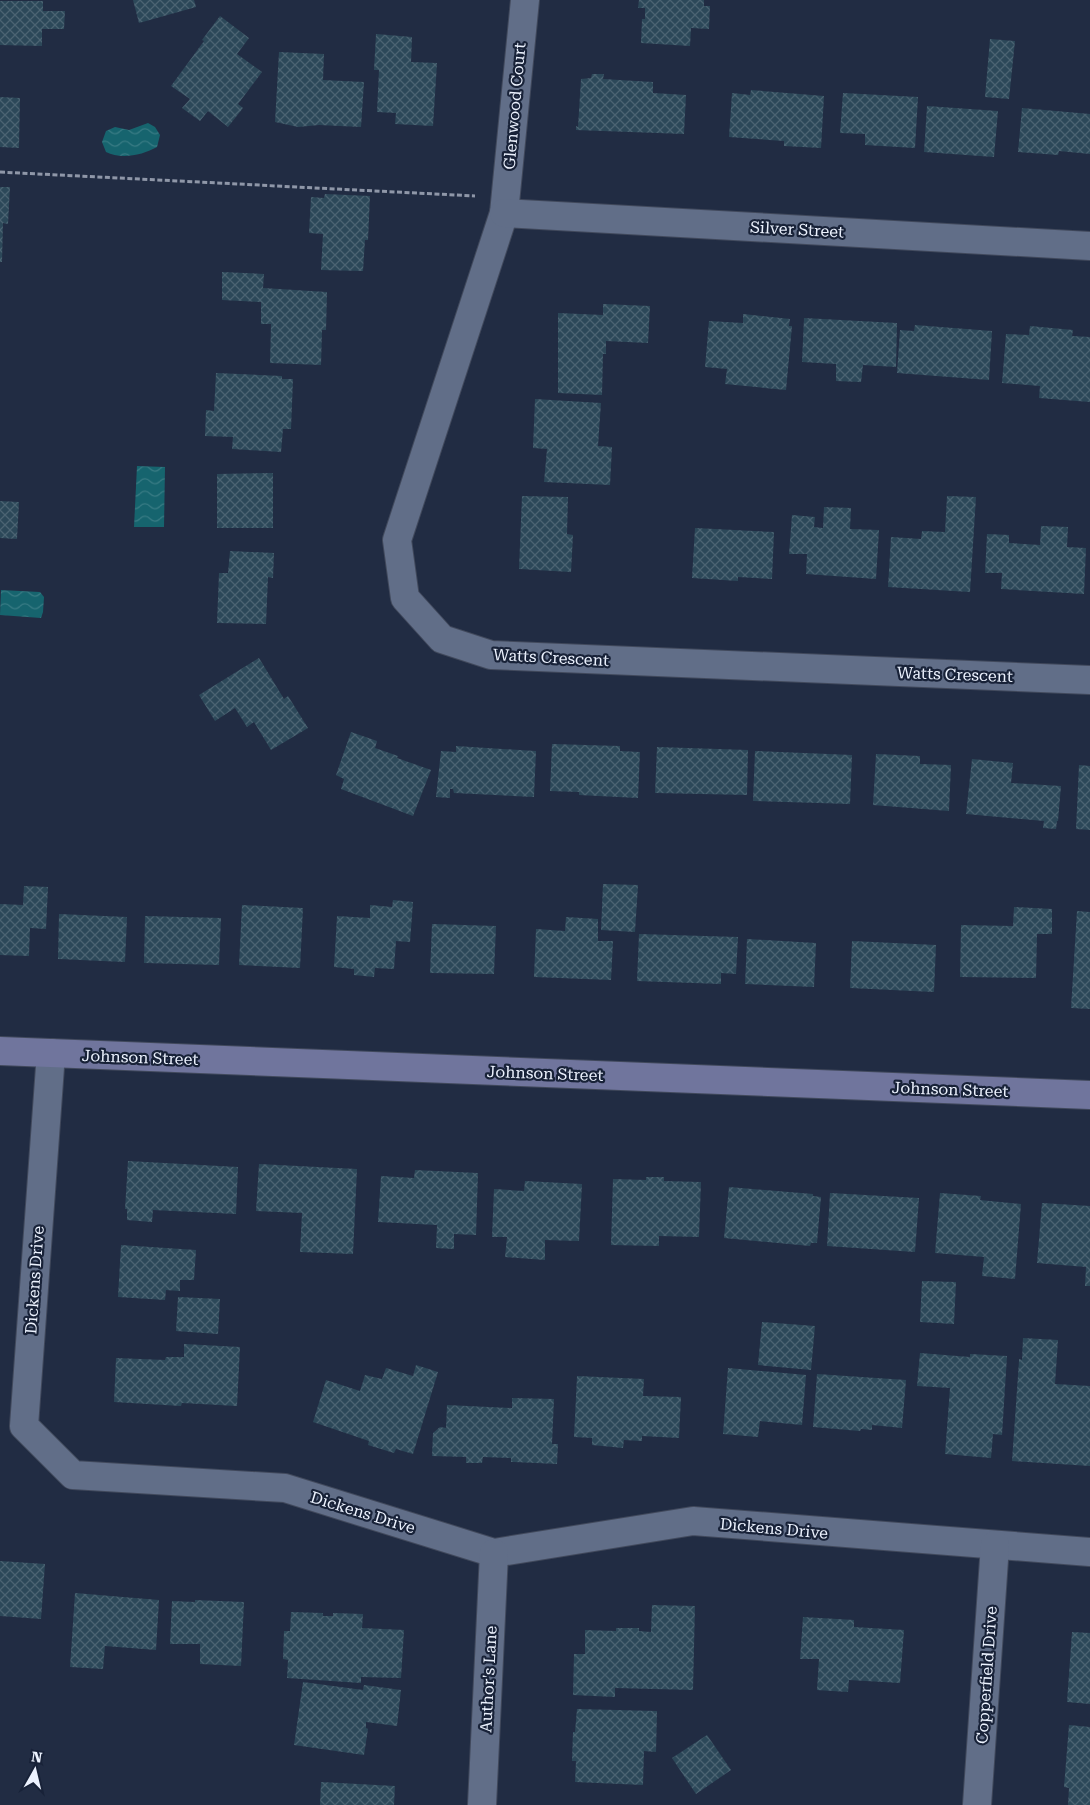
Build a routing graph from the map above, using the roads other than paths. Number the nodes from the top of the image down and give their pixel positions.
1 (525, 0) edge
2 (505, 205) junction
3 (1090, 246) edge
4 (1090, 680) edge
5 (0, 1051) edge
6 (51, 1053) junction
7 (1090, 1095) edge
8 (995, 1545) junction
9 (1090, 1552) edge
10 (494, 1553) junction
11 (482, 1805) edge
12 (977, 1805) edge

1 - 2 street, Glenwood Court
2 - 3 street, Silver Street
2 - 4 street, Watts Crescent
5 - 6 main road, Johnson Street
6 - 7 main road, Johnson Street
6 - 10 street, Dickens Drive
8 - 9 street, Dickens Drive
8 - 10 street, Dickens Drive
8 - 12 street, Copperfield Drive
10 - 11 street, Author's Lane

